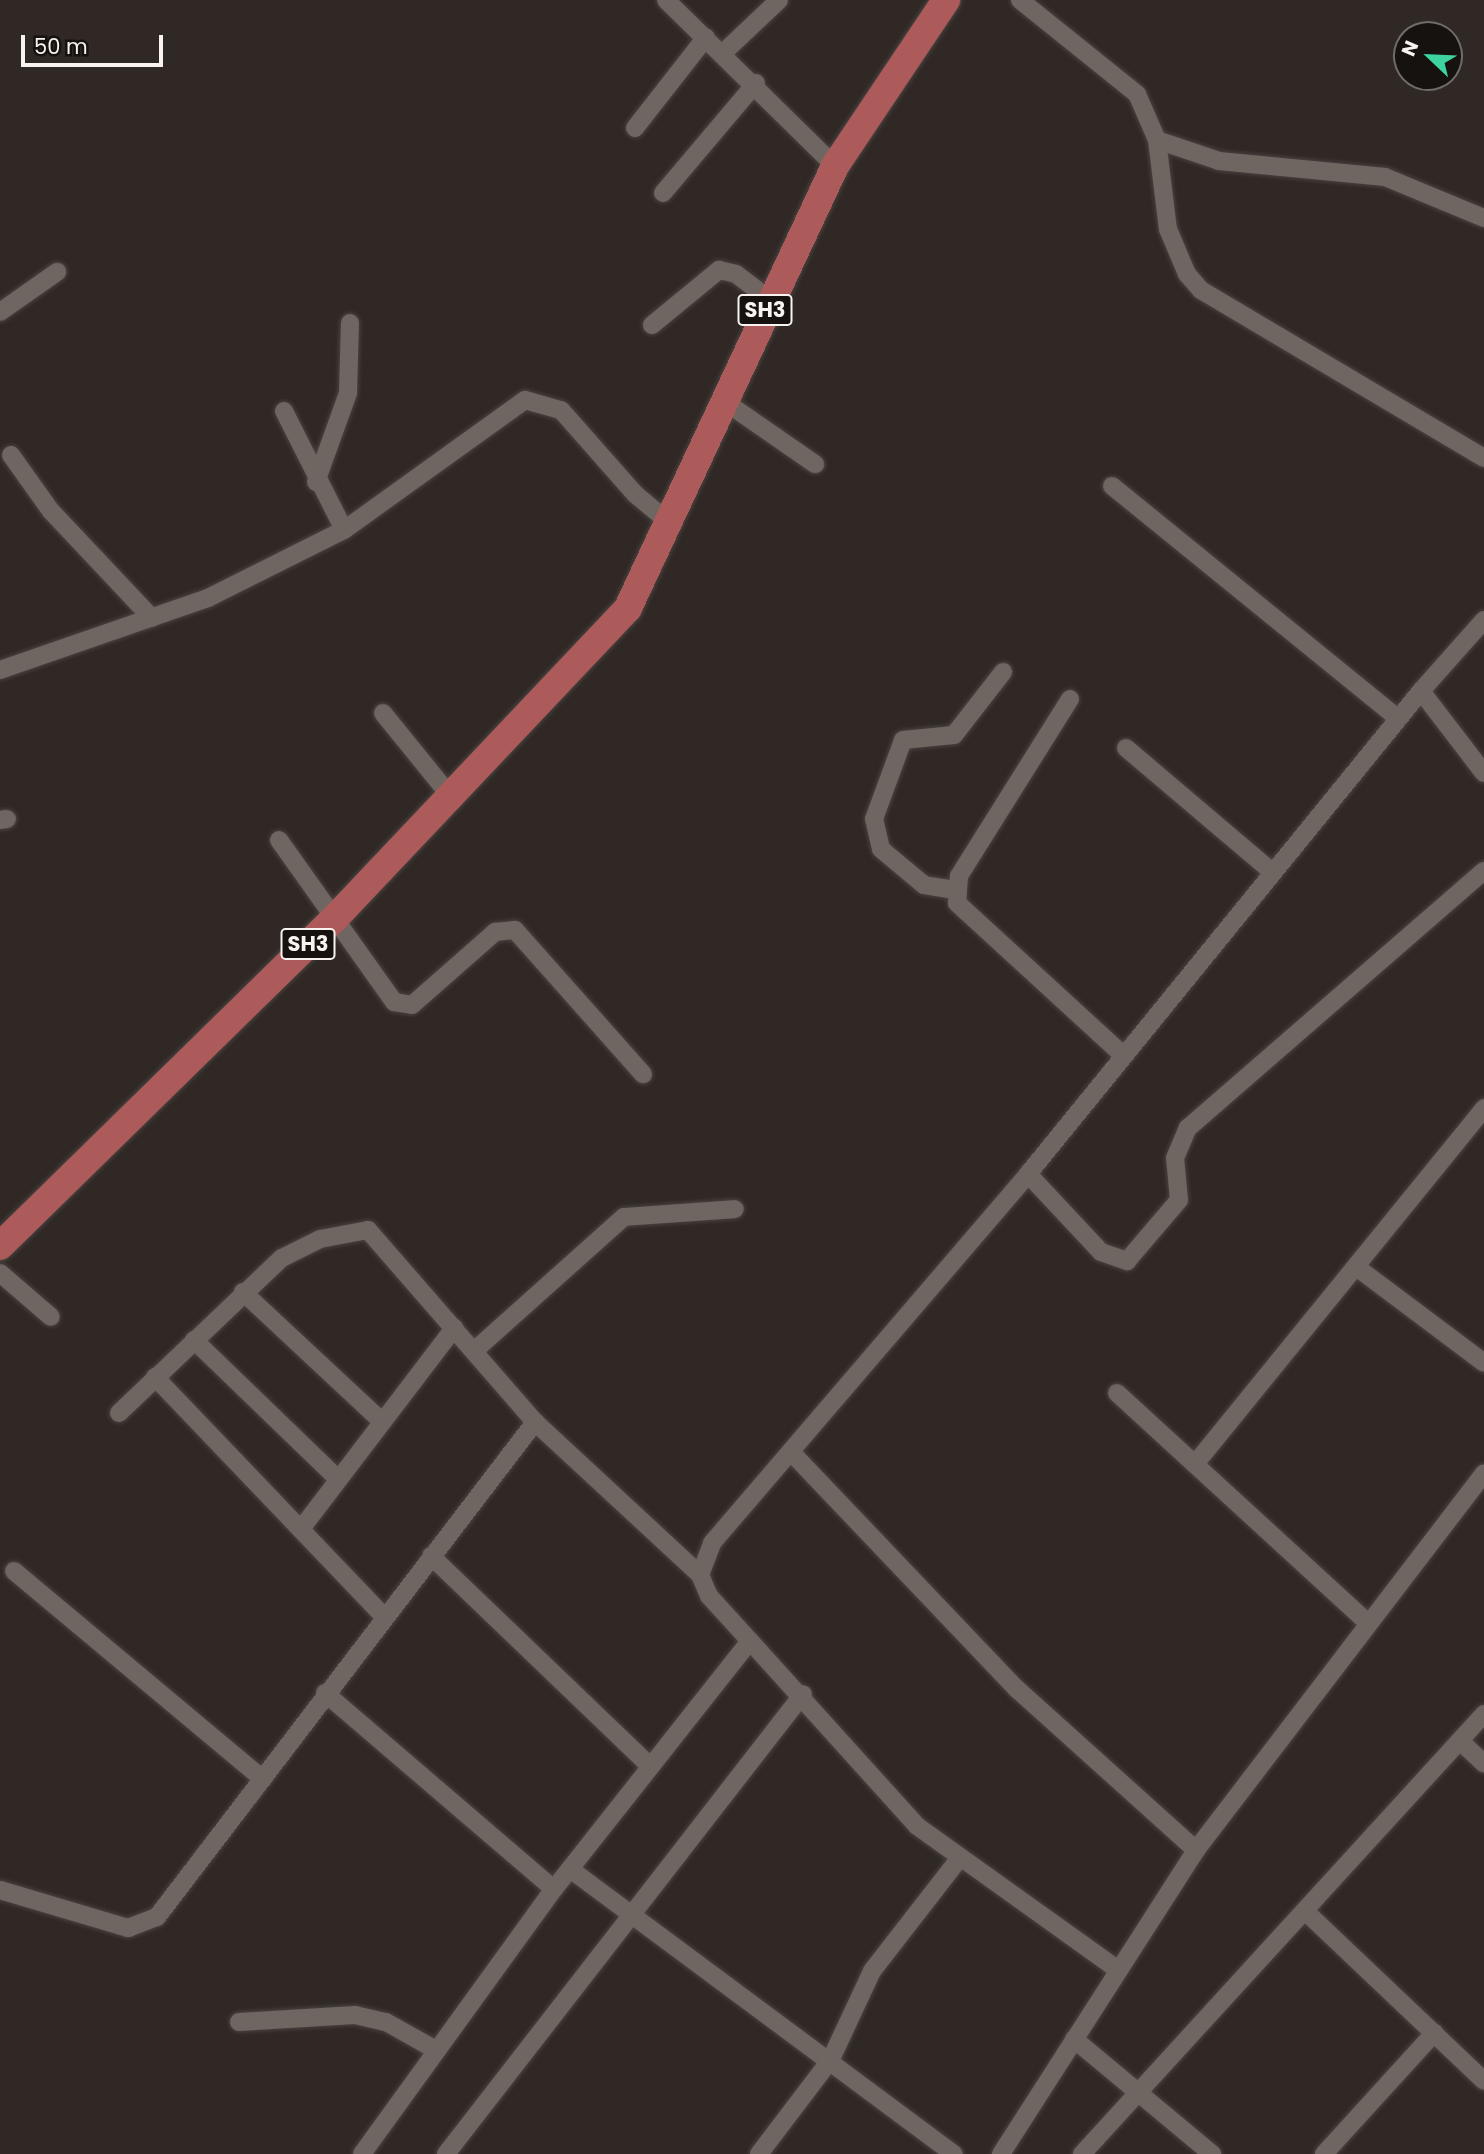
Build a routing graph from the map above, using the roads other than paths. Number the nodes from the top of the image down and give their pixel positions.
1 (666, 0) edge
2 (779, 0) edge
3 (946, 0) edge
4 (1020, 0) edge
5 (706, 37) junction
6 (723, 53) junction
7 (756, 83) junction
8 (635, 128) dead end
9 (1157, 140) junction
10 (835, 166) junction
11 (663, 194) dead end
12 (1484, 218) edge
13 (57, 272) dead end
14 (769, 299) junction
15 (0, 312) edge
16 (350, 323) dead end
17 (652, 325) dead end
18 (724, 401) junction
19 (284, 411) dead end
20 (11, 455) dead end
21 (1484, 458) edge
22 (814, 464) dead end
23 (316, 481) junction
24 (1112, 486) dead end
25 (671, 524) junction
26 (344, 530) junction
27 (152, 618) junction
28 (1484, 620) edge
29 (0, 670) edge
30 (1003, 672) dead end
31 (1421, 691) junction
32 (1070, 699) dead end
33 (383, 713) dead end
34 (1397, 718) junction
35 (1126, 748) dead end
36 (1484, 774) edge
37 (451, 797) junction
38 (279, 840) dead end
39 (1484, 871) edge
40 (1272, 872) junction
41 (955, 890) junction
42 (335, 917) junction
43 (1123, 1055) junction
44 (643, 1074) dead end
45 (1484, 1108) edge
46 (1028, 1174) junction
47 (735, 1209) dead end
48 (0, 1246) edge
49 (1359, 1269) junction
50 (0, 1273) edge
51 (243, 1292) junction
52 (51, 1317) dead end
53 (454, 1328) junction
54 (194, 1340) junction
55 (474, 1351) junction
56 (1484, 1363) edge
57 (155, 1377) junction
58 (1117, 1393) dead end
59 (119, 1413) dead end
60 (379, 1419) junction
61 (535, 1422) junction
62 (792, 1453) junction
63 (1195, 1464) junction
64 (1484, 1473) edge
65 (337, 1478) junction
66 (301, 1529) junction
67 (431, 1556) junction
68 (14, 1571) dead end
69 (700, 1575) junction
70 (384, 1617) junction
71 (1367, 1622) junction
72 (750, 1642) junction
73 (325, 1693) junction
74 (803, 1694) junction
75 (1484, 1714) edge
76 (1460, 1741) junction
77 (1484, 1763) edge
78 (650, 1766) junction
79 (263, 1779) junction
80 (1196, 1850) junction
81 (959, 1859) junction
82 (570, 1869) junction
83 (554, 1889) junction
84 (0, 1890) edge
85 (633, 1911) junction
86 (1306, 1912) junction
87 (1117, 1969) junction
88 (239, 2022) dead end
89 (1434, 2033) junction
90 (1074, 2039) junction
91 (436, 2050) junction
92 (831, 2059) junction
93 (1484, 2081) edge
94 (1143, 2093) junction
95 (362, 2154) edge
96 (446, 2154) edge
97 (759, 2154) edge
98 (954, 2154) edge
99 (1001, 2154) edge
100 (1082, 2154) edge
101 (1212, 2154) edge
102 (1324, 2154) edge

1 - 5 street
2 - 6 street
3 - 10 main road, SH3
4 - 9 street
5 - 6 street
5 - 8 street
6 - 7 street
7 - 10 street
7 - 11 street
9 - 12 street
9 - 21 street
10 - 14 main road, SH3
13 - 15 street
14 - 17 street
14 - 18 main road, SH3
16 - 23 street
18 - 22 street
18 - 25 main road, SH3
19 - 23 street
20 - 27 street
23 - 26 street
24 - 34 street
25 - 26 street
25 - 37 main road, SH3
26 - 27 street
27 - 29 street
28 - 31 street
30 - 41 street
31 - 34 street
31 - 36 street
32 - 41 street
33 - 37 street
34 - 40 street
35 - 40 street
37 - 42 main road, SH3
38 - 42 street
39 - 46 street
40 - 43 street
41 - 43 street
42 - 44 street
42 - 48 main road, SH3
43 - 46 street
45 - 49 street
46 - 62 street
47 - 55 street
49 - 56 street
49 - 63 street
50 - 52 street
51 - 53 street
51 - 54 street
51 - 60 street
53 - 55 street
53 - 60 street
54 - 57 street
54 - 65 street
55 - 61 street
57 - 59 street
57 - 66 street
58 - 63 street
60 - 65 street
61 - 67 street
61 - 69 street
62 - 69 street
62 - 80 street
63 - 71 street
64 - 71 street
65 - 66 street
66 - 70 street
67 - 70 street
67 - 78 street
68 - 79 street
69 - 72 street
70 - 73 street
71 - 80 street
72 - 74 street
72 - 78 street
73 - 79 street
73 - 83 street
74 - 81 street
74 - 85 street
75 - 76 street
76 - 77 street
76 - 86 street
78 - 82 street
79 - 84 street
80 - 87 street
81 - 87 street
81 - 92 street
82 - 83 street
82 - 85 street
83 - 91 street
85 - 92 street
85 - 96 street
86 - 89 street
86 - 94 street
87 - 90 street
88 - 91 street
89 - 93 street
89 - 102 street
90 - 94 street
90 - 99 street
91 - 95 street
92 - 97 street
92 - 98 street
94 - 100 street
94 - 101 street

